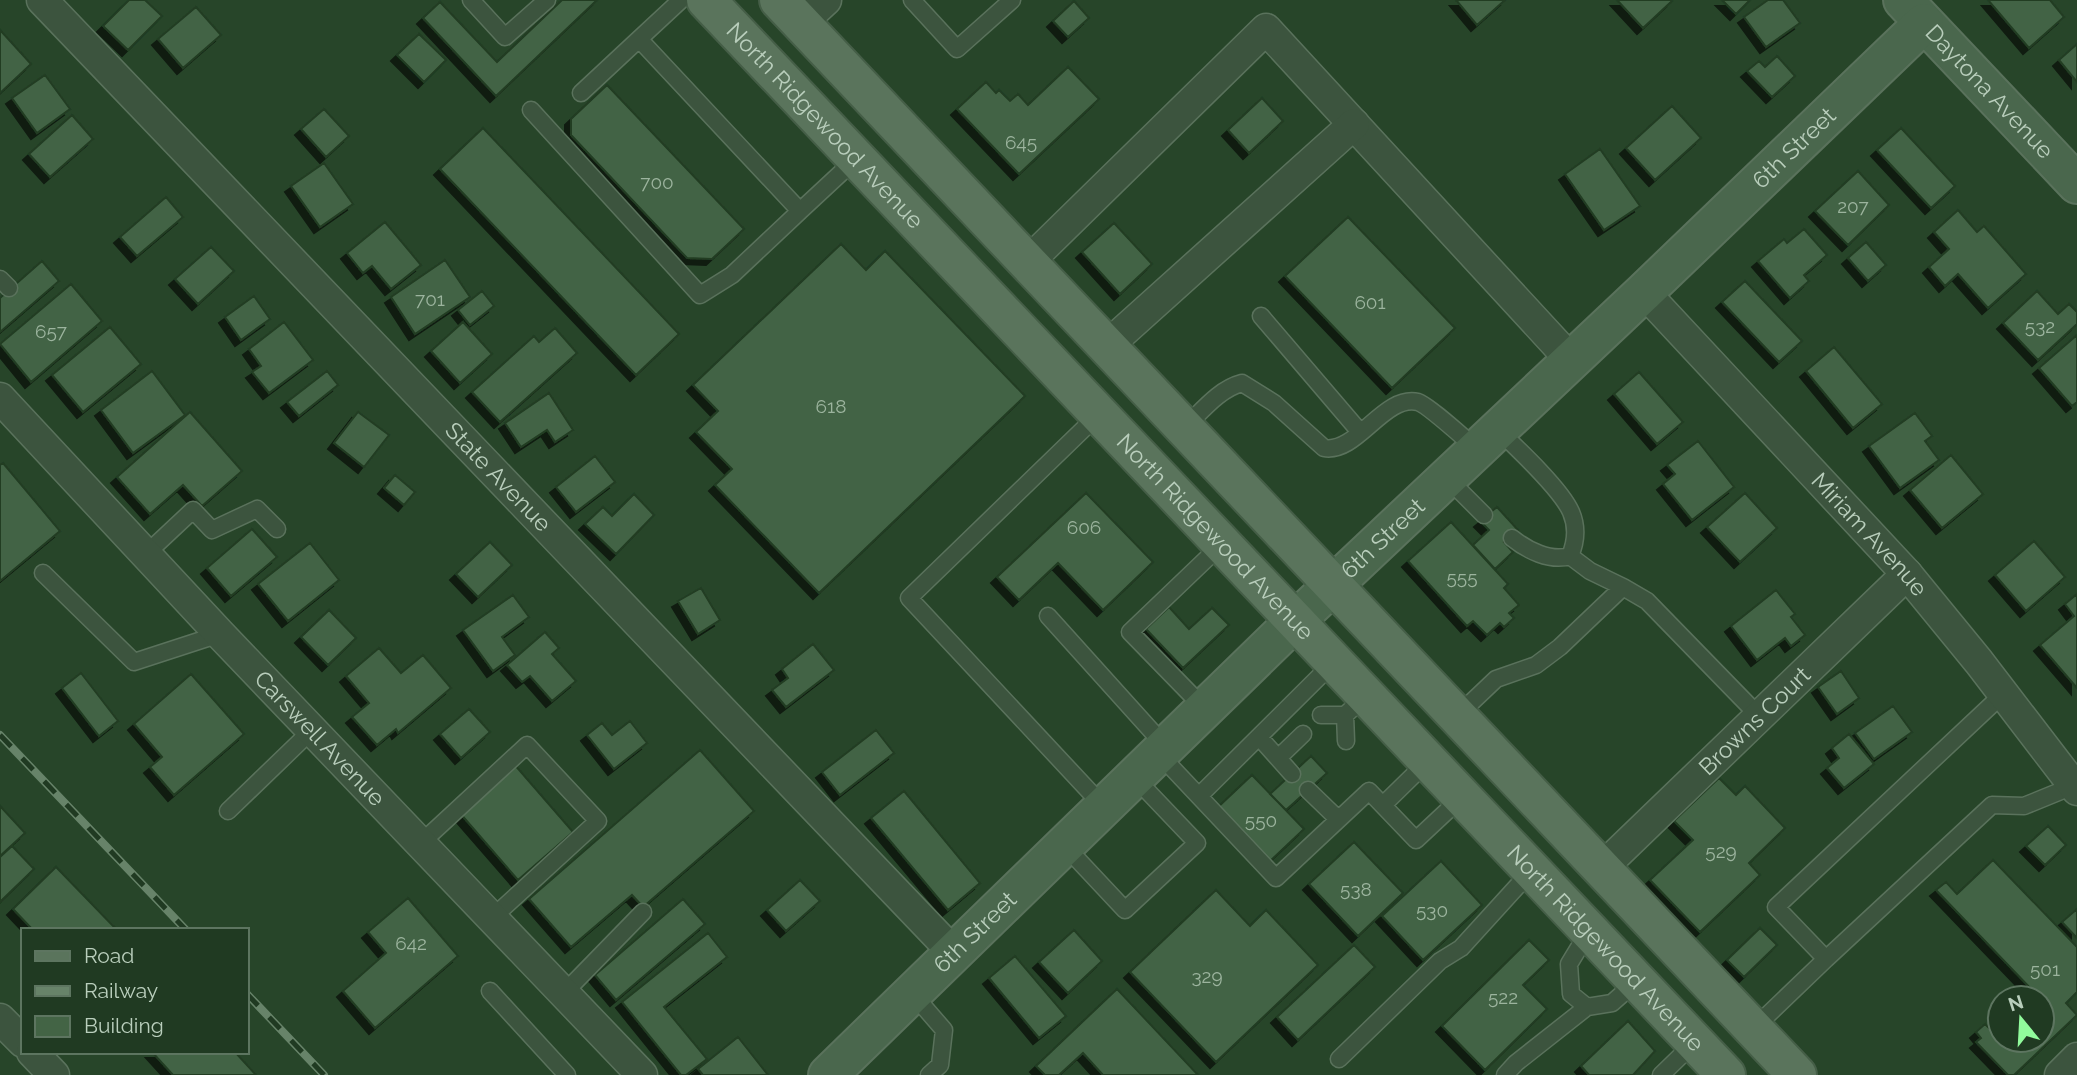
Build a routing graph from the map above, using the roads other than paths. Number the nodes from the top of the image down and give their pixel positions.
1 (42, 0) edge
2 (471, 0) edge
3 (547, 0) edge
4 (912, 0) edge
5 (1012, 0) edge
6 (698, 1) edge
7 (802, 8) edge
8 (1921, 8) edge
9 (639, 39) junction
10 (581, 93) dead end
11 (531, 110) dead end
12 (1354, 124) junction
13 (856, 159) junction
14 (2077, 184) edge
15 (800, 211) junction
16 (1027, 263) junction
17 (1644, 292) junction
18 (1261, 316) dead end
19 (1107, 346) junction
20 (1571, 360) junction
21 (0, 398) edge
22 (1099, 414) junction
23 (1184, 428) junction
24 (1360, 432) junction
25 (1487, 439) junction
26 (1447, 478) junction
27 (1484, 515) dead end
28 (277, 529) dead end
29 (1511, 538) dead end
30 (1222, 544) junction
31 (146, 554) junction
32 (1570, 556) junction
33 (43, 573) dead end
34 (1907, 574) junction
35 (1333, 585) junction
36 (1623, 587) junction
37 (1048, 616) dead end
38 (1295, 621) junction
39 (220, 634) junction
40 (1334, 662) junction
41 (2003, 694) junction
42 (1355, 705) junction
43 (1205, 709) junction
44 (1321, 715) dead end
45 (1457, 716) junction
46 (1759, 716) junction
47 (312, 730) junction
48 (1303, 734) dead end
49 (1259, 737) junction
50 (1346, 741) dead end
51 (1278, 758) junction
52 (1153, 759) junction
53 (1428, 761) junction
54 (1292, 774) dead end
55 (2075, 788) edge
56 (1308, 790) dead end
57 (1199, 796) junction
58 (1462, 797) junction
59 (1382, 805) junction
60 (1104, 807) junction
61 (228, 811) dead end
62 (1338, 819) junction
63 (421, 843) junction
64 (1064, 845) junction
65 (1602, 868) junction
66 (1532, 870) junction
67 (643, 912) dead end
68 (492, 918) junction
69 (1589, 931) junction
70 (954, 953) junction
71 (1826, 960) junction
72 (1637, 981) junction
73 (490, 991) dead end
74 (564, 993) junction
75 (912, 993) junction
76 (1587, 1007) junction
77 (0, 1018) edge
78 (1753, 1029) junction
79 (21, 1040) edge
80 (1695, 1042) junction
81 (34, 1054) edge
82 (2077, 1058) edge
83 (1339, 1059) dead end
84 (54, 1075) edge
85 (567, 1075) edge
86 (642, 1075) edge
87 (828, 1075) edge
88 (929, 1075) edge
89 (1505, 1075) edge
90 (1661, 1075) edge
91 (1726, 1075) edge
92 (1797, 1075) edge
93 (2060, 1075) edge

1 - 70 street, State Avenue
2 - 3 lane
4 - 5 lane
6 - 7 main road
6 - 9 lane
6 - 13 main road, North Ridgewood Avenue
7 - 16 main road
8 - 14 street, Daytona Avenue
8 - 17 street, 6th Street
9 - 10 lane
9 - 15 lane
11 - 15 lane
12 - 16 street
12 - 19 street
12 - 20 street
13 - 15 lane
13 - 22 main road, North Ridgewood Avenue
16 - 19 main road
17 - 20 street, 6th Street
17 - 34 street, Miriam Avenue
18 - 24 lane
19 - 23 main road
20 - 25 street, 6th Street
21 - 31 street, Carswell Avenue
22 - 30 main road, North Ridgewood Avenue
22 - 60 lane
23 - 24 lane
23 - 35 main road
24 - 25 lane
25 - 26 street, 6th Street
25 - 32 lane
26 - 27 lane
26 - 35 street, 6th Street
28 - 31 lane
29 - 32 lane
30 - 38 main road, North Ridgewood Avenue
30 - 43 lane
31 - 39 street, Carswell Avenue
32 - 36 lane
33 - 39 lane
34 - 41 street, Miriam Avenue
34 - 46 street, Browns Court
35 - 38 street, 6th Street
35 - 45 main road
36 - 45 lane
36 - 46 lane
37 - 52 lane
38 - 40 main road, North Ridgewood Avenue
38 - 43 street, 6th Street
39 - 47 street, Carswell Avenue
40 - 42 main road, North Ridgewood Avenue
40 - 49 lane
41 - 55 street, Miriam Avenue
41 - 71 lane
42 - 44 lane
42 - 50 lane
42 - 53 main road, North Ridgewood Avenue
43 - 52 street, 6th Street
45 - 65 main road
46 - 65 street, Browns Court
47 - 61 lane
47 - 63 street, Carswell Avenue
48 - 51 lane
49 - 51 lane
49 - 57 lane
51 - 54 lane
52 - 57 lane
52 - 60 street, 6th Street
52 - 64 lane
53 - 58 main road, North Ridgewood Avenue
53 - 59 lane
55 - 71 lane
56 - 62 lane
57 - 62 lane
58 - 59 lane
58 - 66 main road, North Ridgewood Avenue
59 - 62 lane
60 - 64 street, 6th Street
63 - 68 street, Carswell Avenue
63 - 68 lane
64 - 70 street, 6th Street
65 - 78 main road
66 - 69 main road, North Ridgewood Avenue
66 - 83 lane
67 - 74 lane
68 - 74 street, Carswell Avenue
69 - 72 main road, North Ridgewood Avenue
69 - 76 lane
70 - 75 street, 6th Street
71 - 78 lane
72 - 76 lane
72 - 80 main road, North Ridgewood Avenue
73 - 85 lane
74 - 86 street, Carswell Avenue
75 - 87 street, 6th Street
75 - 88 lane
76 - 89 lane
77 - 79 street
78 - 92 main road
80 - 90 lane
80 - 91 main road, North Ridgewood Avenue
81 - 84 street
82 - 93 street

